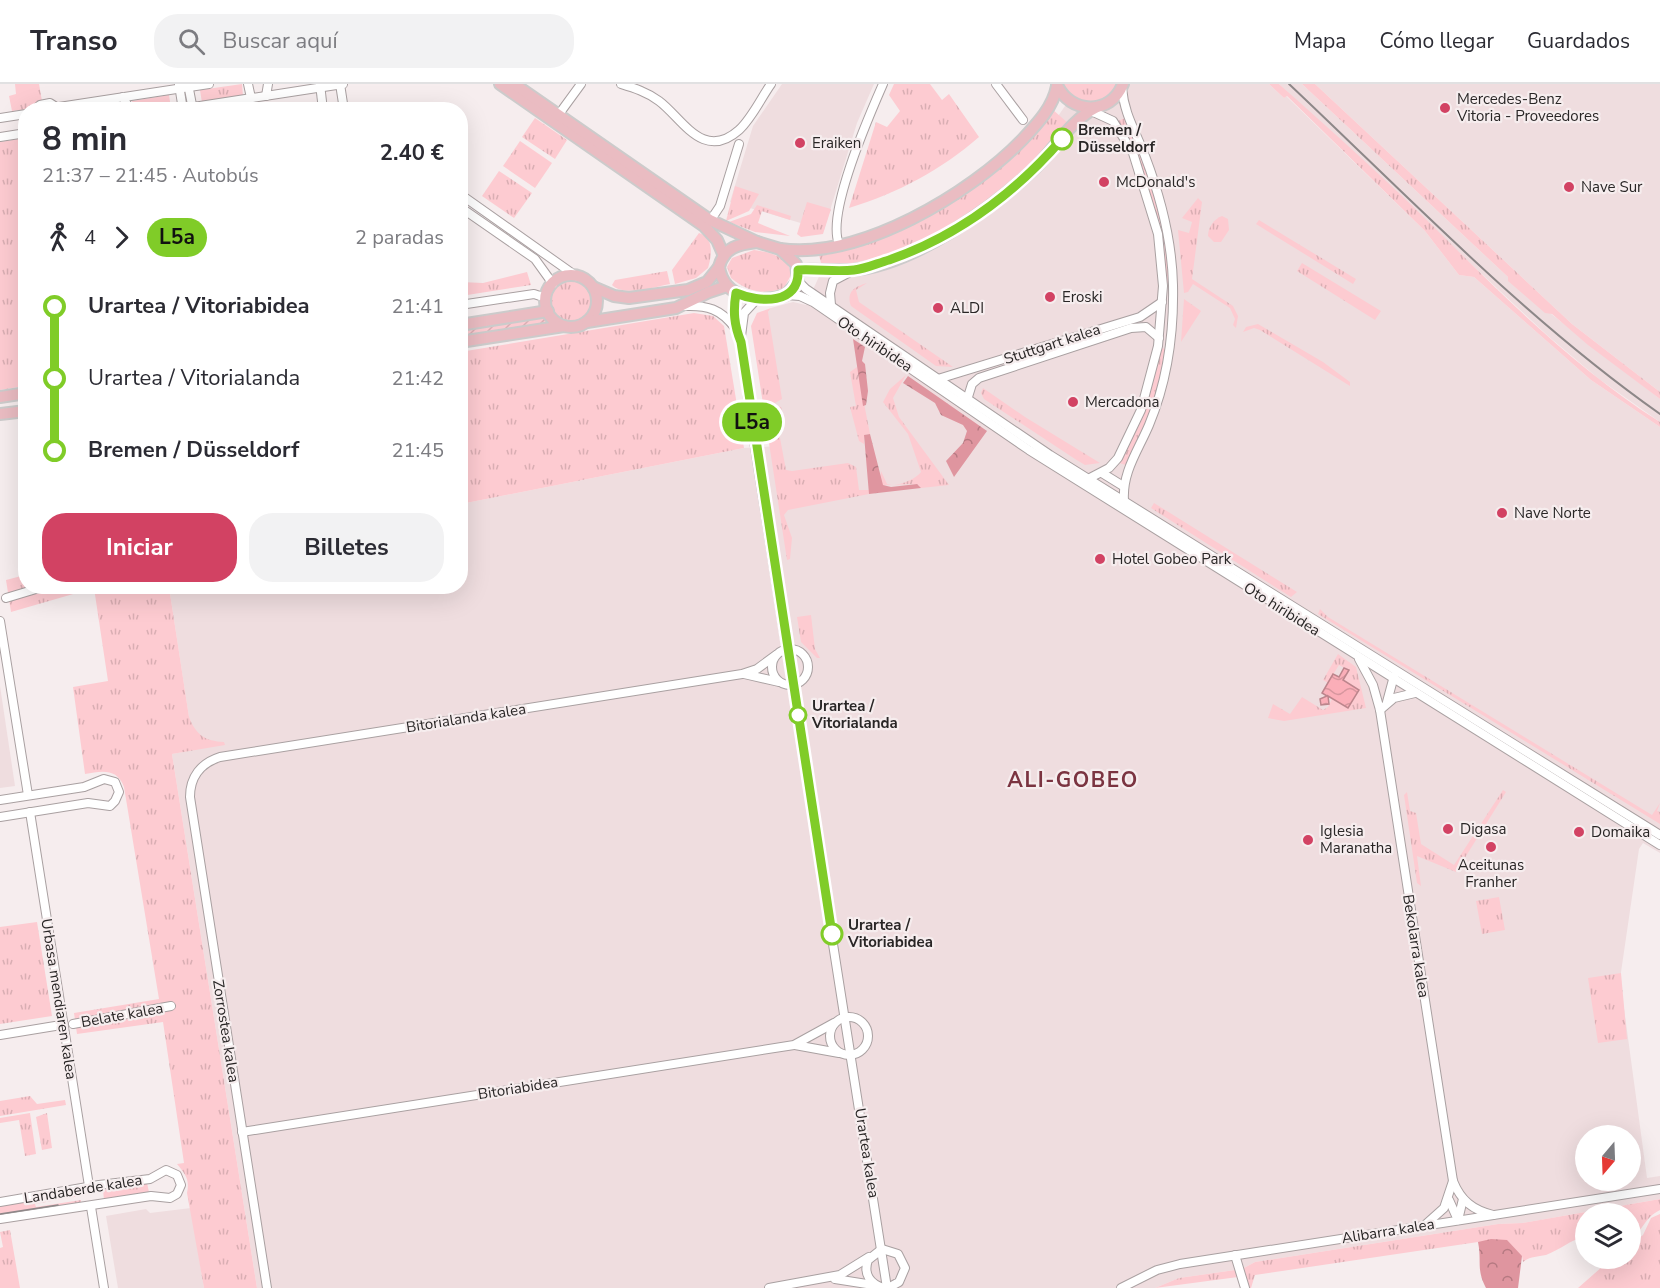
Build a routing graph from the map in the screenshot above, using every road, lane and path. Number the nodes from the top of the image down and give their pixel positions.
1 (209, 84) edge
2 (248, 84) edge
3 (268, 84) edge
4 (341, 84) edge
5 (500, 84) edge
6 (514, 84) edge
7 (581, 84) edge
8 (621, 84) edge
9 (771, 84) edge
10 (883, 84) edge
11 (996, 84) edge
12 (189, 85) edge
13 (1057, 85) edge
14 (179, 86) edge
15 (320, 86) edge
16 (1122, 86) edge
17 (266, 96) junction
18 (123, 97) junction
19 (251, 98) junction
20 (112, 99) junction
21 (95, 102) edge
22 (111, 102) edge
23 (126, 102) edge
24 (180, 102) edge
25 (192, 102) edge
26 (228, 102) edge
27 (322, 102) edge
28 (343, 102) edge
29 (1090, 108) junction
30 (562, 110) dead end
31 (18, 115) edge
32 (0, 118) edge
33 (1023, 120) dead end
34 (18, 134) edge
35 (0, 137) edge
36 (740, 144) dead end
37 (468, 200) edge
38 (468, 212) edge
39 (714, 216) dead end
40 (757, 243) junction
41 (839, 244) junction
42 (780, 249) junction
43 (724, 256) junction
44 (719, 267) junction
45 (855, 270) junction
46 (798, 275) junction
47 (576, 276) junction
48 (553, 284) junction
49 (593, 287) junction
50 (732, 290) junction
51 (786, 295) junction
52 (546, 298) junction
53 (756, 300) junction
54 (1162, 302) junction
55 (468, 304) edge
56 (831, 305) junction
57 (680, 306) junction
58 (548, 311) junction
59 (587, 322) junction
60 (468, 324) edge
61 (564, 326) junction
62 (735, 328) junction
63 (1159, 338) junction
64 (468, 341) edge
65 (741, 342) junction
66 (938, 379) junction
67 (18, 394) edge
68 (0, 397) edge
69 (968, 400) junction
70 (18, 412) edge
71 (0, 414) edge
72 (1102, 473) junction
73 (1089, 479) junction
74 (1123, 486) junction
75 (1124, 501) junction
76 (18, 594) edge
77 (6, 597) dead end
78 (0, 621) edge
79 (789, 649) junction
80 (776, 655) junction
81 (1359, 657) junction
82 (742, 674) junction
83 (1394, 675) junction
84 (783, 683) junction
85 (794, 685) junction
86 (1373, 685) junction
87 (1391, 691) junction
88 (1416, 693) junction
89 (1386, 703) junction
90 (1380, 710) junction
91 (195, 775) joint
92 (28, 795) junction
93 (0, 800) edge
94 (30, 812) junction
95 (0, 817) edge
96 (1660, 835) edge
97 (1660, 845) edge
98 (171, 1006) dead end
99 (846, 1017) junction
100 (834, 1023) junction
101 (73, 1024) dead end
102 (55, 1026) dead end
103 (0, 1035) edge
104 (794, 1045) junction
105 (840, 1054) junction
106 (851, 1056) junction
107 (242, 1132) junction
108 (1453, 1181) junction
109 (89, 1186) junction
110 (1660, 1189) edge
111 (1463, 1199) junction
112 (1449, 1200) junction
113 (0, 1202) edge
114 (91, 1207) junction
115 (1493, 1215) junction
116 (0, 1219) edge
117 (1458, 1220) junction
118 (1424, 1226) junction
119 (882, 1249) junction
120 (872, 1255) junction
121 (1235, 1255) junction
122 (825, 1279) junction
123 (104, 1288) edge
124 (267, 1288) edge
125 (769, 1288) edge
126 (884, 1288) edge
127 (1121, 1288) edge
128 (1245, 1288) edge

1 - 12 street
2 - 19 street
3 - 17 street
4 - 15 street
4 - 28 street
5 - 43 main road
6 - 40 main road
7 - 30 street
8 - 9 street
10 - 41 street
11 - 33 street
12 - 14 street
12 - 25 street
13 - 29 main road
13 - 41 main road
14 - 18 street
14 - 24 street
15 - 17 street
15 - 27 street
16 - 29 main road
16 - 74 street
17 - 19 street
18 - 20 street
18 - 23 street
19 - 26 street
20 - 21 street
20 - 22 street
29 - 45 main road
29 - 54 street
31 - 32 street
34 - 35 street
36 - 39 street
37 - 47 street
38 - 48 street
40 - 42 main road
40 - 43 main road
41 - 42 main road
42 - 46 main road
43 - 44 main road
44 - 49 main road
44 - 50 main road
45 - 46 main road
45 - 56 street
46 - 51 main road
46 - 56 street, Oto hiribidea
47 - 48 main road
47 - 49 main road
48 - 52 main road
49 - 59 main road
50 - 53 main road
50 - 57 main road
50 - 62 street, Urartea kalea
51 - 53 main road
51 - 81 street, Oto hiribidea
52 - 55 street
52 - 58 main road
53 - 65 street, Urartea kalea
54 - 63 street
54 - 66 street, Stuttgart kalea
56 - 66 street, Oto hiribidea
57 - 59 main road
57 - 62 street
58 - 60 main road
58 - 61 main road
59 - 61 main road
61 - 64 main road
62 - 65 street, Urartea kalea
63 - 69 street, Stuttgart kalea
63 - 72 street
65 - 79 street, Urartea kalea
66 - 69 street, Oto hiribidea
67 - 68 main road
69 - 73 street, Oto hiribidea
70 - 71 main road
72 - 73 street
72 - 74 street
73 - 75 street, Oto hiribidea
74 - 75 street
75 - 83 street, Oto hiribidea
76 - 77 street
78 - 92 street
79 - 80 street
79 - 85 street, Urartea kalea
79 - 85 street
80 - 82 street, Bitorialanda kalea
80 - 84 street
81 - 83 street, Oto hiribidea
81 - 86 street, Bekolarra kalea
82 - 84 street, Bitorialanda kalea
82 - 91 street, Bitorialanda kalea
83 - 87 street
83 - 88 street, Oto hiribidea
83 - 96 street, Oto hiribidea
84 - 85 street
85 - 99 street, Urartea kalea
86 - 87 street
86 - 90 street, Bekolarra kalea
87 - 89 street
88 - 89 street
88 - 97 street, Oto hiribidea
89 - 90 street
90 - 108 street, Bekolarra kalea
91 - 107 street, Zorrostea kalea
92 - 93 street
92 - 94 street
94 - 95 street
94 - 109 street, Urbasa mendiaren kalea
98 - 101 street, Belate kalea
99 - 100 street
99 - 106 street, Urartea kalea
99 - 106 street
100 - 104 street, Bitoriabidea
100 - 105 street
102 - 103 street
104 - 105 street, Bitoriabidea
104 - 107 street, Bitoriabidea
105 - 106 street
106 - 119 street, Urartea kalea
107 - 124 street, Zorrostea kalea
108 - 111 street, Bekolarra kalea
108 - 112 street, Bekolarra kalea
109 - 113 street, Landaberde kalea
109 - 114 street, Landaberde kalea
110 - 115 street, Alibarra kalea
111 - 115 street
111 - 117 street
112 - 117 street
112 - 118 street
114 - 116 street, Landaberde kalea
114 - 123 street
115 - 117 street, Alibarra kalea
117 - 118 street, Alibarra kalea
118 - 121 street, Alibarra kalea
119 - 120 street
119 - 126 street, Urartea kalea
119 - 126 street
120 - 122 street
120 - 126 street
121 - 127 street, Alibarra kalea
121 - 128 street
122 - 125 street
122 - 126 street

